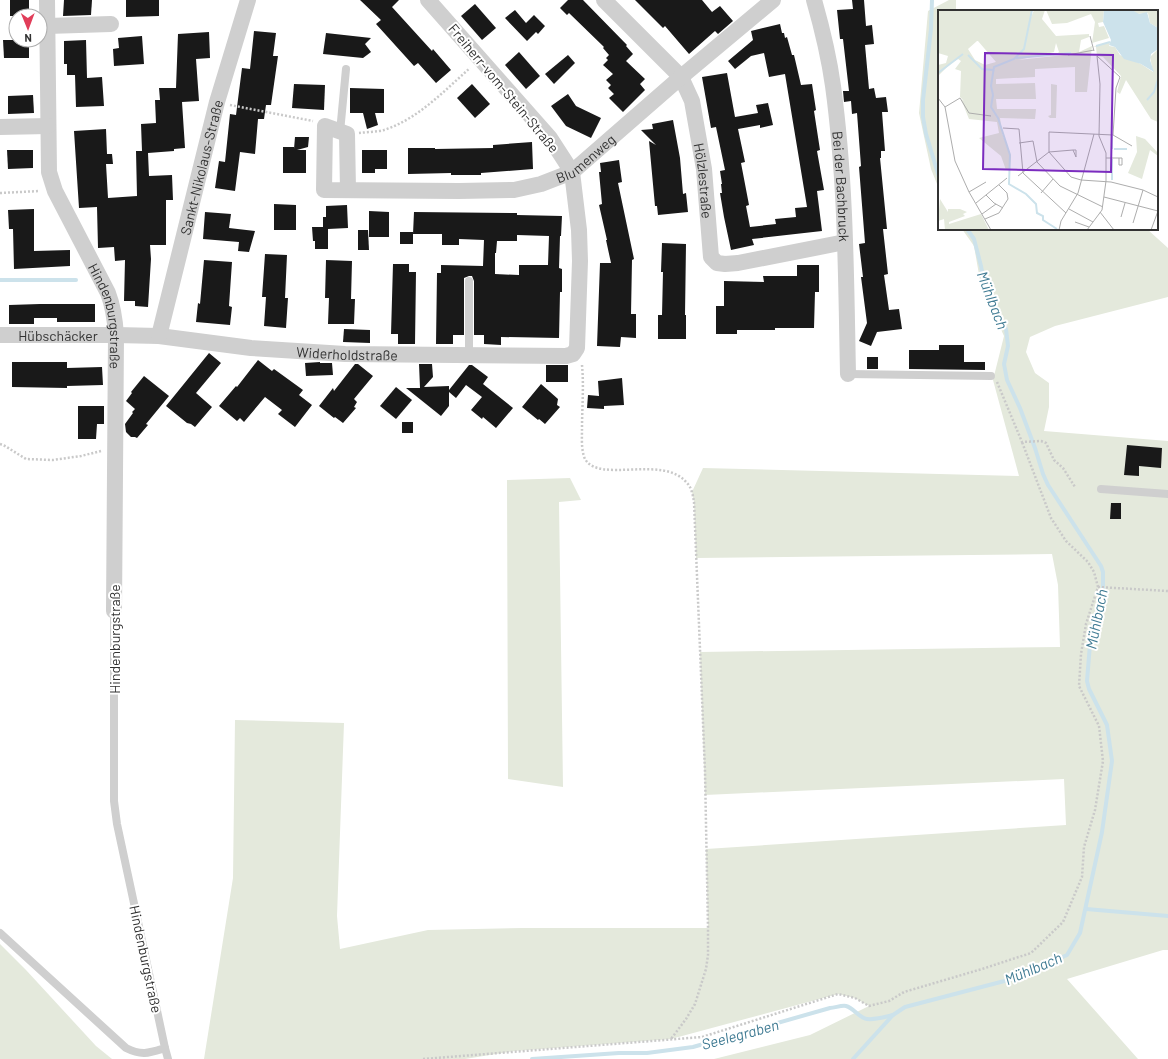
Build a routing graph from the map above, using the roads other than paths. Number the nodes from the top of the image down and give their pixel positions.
1 (248, 0) edge
2 (428, 0) edge
3 (604, 0) edge
4 (773, 0) edge
5 (814, 0) edge
6 (111, 24) dead end
7 (48, 26) edge
8 (47, 48) edge
9 (346, 69) dead end
10 (681, 77) junction
11 (48, 126) junction
12 (0, 127) edge
13 (343, 133) junction
14 (572, 172) junction
15 (348, 190) junction
16 (845, 242) junction
17 (469, 281) dead end
18 (0, 335) edge
19 (116, 335) junction
20 (159, 336) junction
21 (575, 351) joint
22 (469, 355) junction
23 (848, 374) joint
24 (991, 376) road end
25 (1101, 489) dead end
26 (1168, 494) edge
27 (114, 611) joint
28 (0, 933) edge
29 (166, 1048) junction
30 (168, 1059) edge

1 - 20 street, Sankt-Nikolaus-Straße
2 - 14 street, Freiherr-vom-Stein-Straße
3 - 10 street, Hölzlestraße
4 - 10 street, Blumenweg
5 - 16 street, Bei der Bachbruck
6 - 7 street
8 - 11 street, Hindenburgstraße
9 - 13 lane
10 - 14 street, Blumenweg
10 - 16 street, Hölzlestraße
11 - 12 street
11 - 19 street, Hindenburgstraße
13 - 15 street
13 - 15 street, Blumenweg
14 - 15 street, Blumenweg
14 - 21 street, Freiherr-vom-Stein-Straße
16 - 23 street, Bei der Bachbruck
17 - 22 lane
18 - 19 street, Hübschäcker
19 - 20 street, Widerholdstraße
19 - 27 street, Hindenburgstraße
20 - 22 street, Widerholdstraße
21 - 22 street, Widerholdstraße
23 - 24 lane
25 - 26 lane
27 - 29 lane, Hindenburgstraße
28 - 29 lane
29 - 30 lane, Hindenburgstraße

